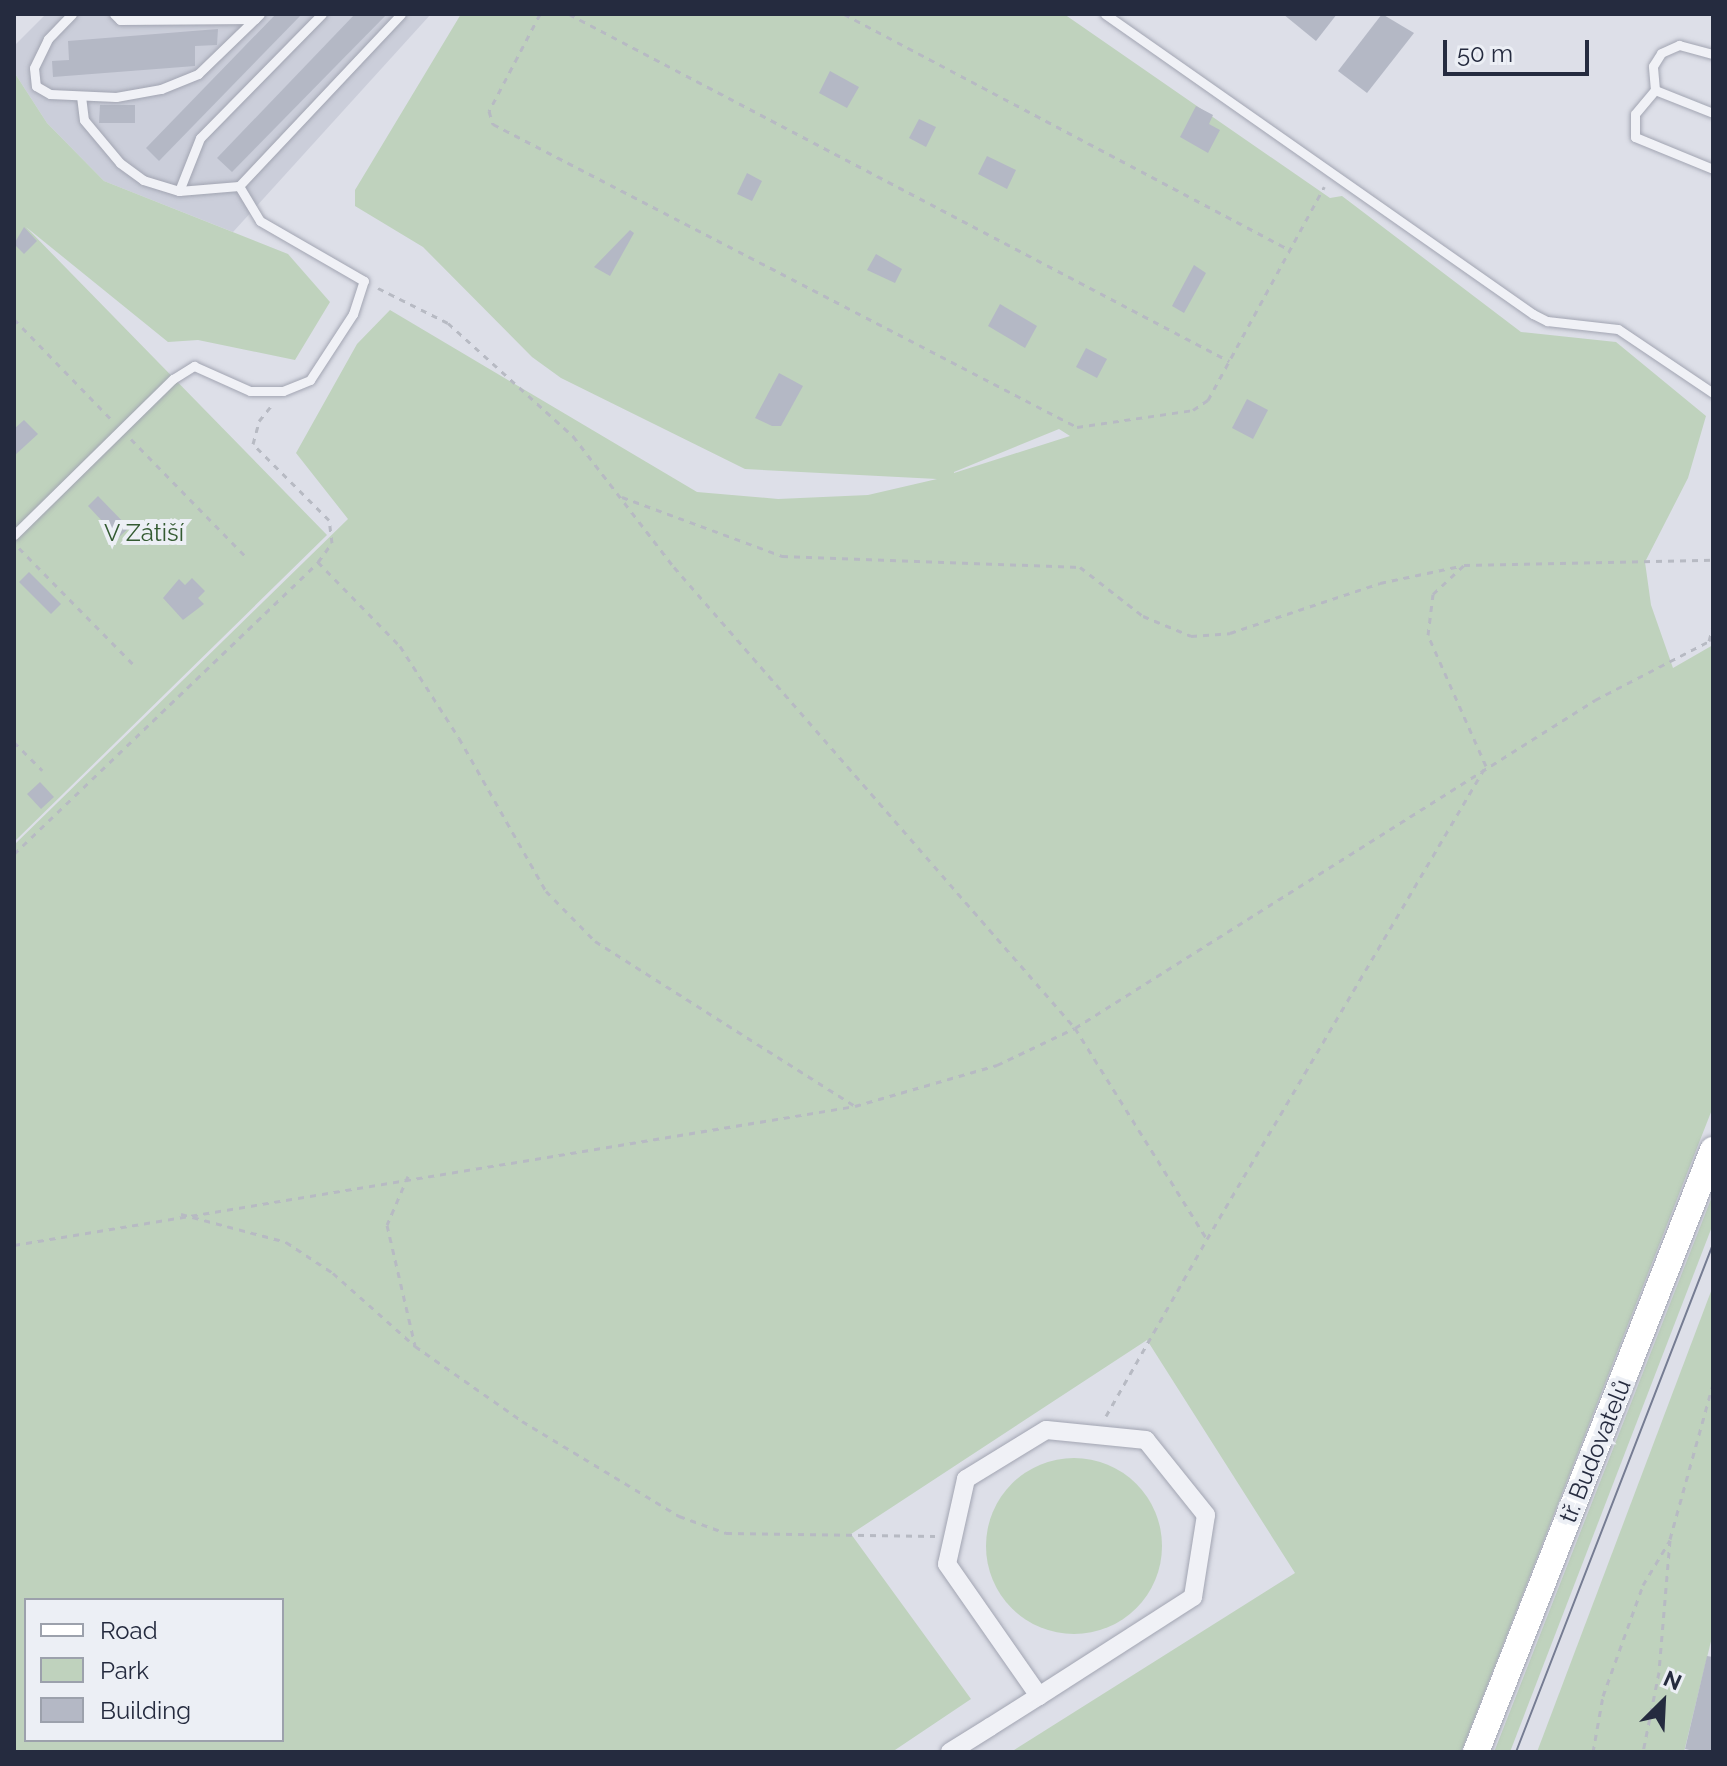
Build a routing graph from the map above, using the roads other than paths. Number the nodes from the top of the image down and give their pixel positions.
1 (72, 14) edge
2 (114, 14) edge
3 (322, 14) edge
4 (401, 14) edge
5 (1105, 14) edge
6 (258, 16) edge
7 (1713, 54) edge
8 (1655, 90) junction
9 (81, 96) junction
10 (1713, 113) edge
11 (1713, 169) edge
12 (239, 186) junction
13 (179, 191) junction
14 (1713, 393) edge
15 (14, 535) edge
16 (1713, 1150) edge
17 (1039, 1696) junction
18 (950, 1752) edge
19 (1476, 1752) edge

1 - 9 lane
2 - 6 lane
3 - 13 lane
4 - 12 lane
5 - 14 lane
6 - 9 lane
7 - 8 lane
8 - 10 lane
8 - 11 lane
9 - 13 lane
12 - 13 lane
12 - 15 lane
16 - 19 street, tř. Budovatelů
17 - 17 street
17 - 18 street

